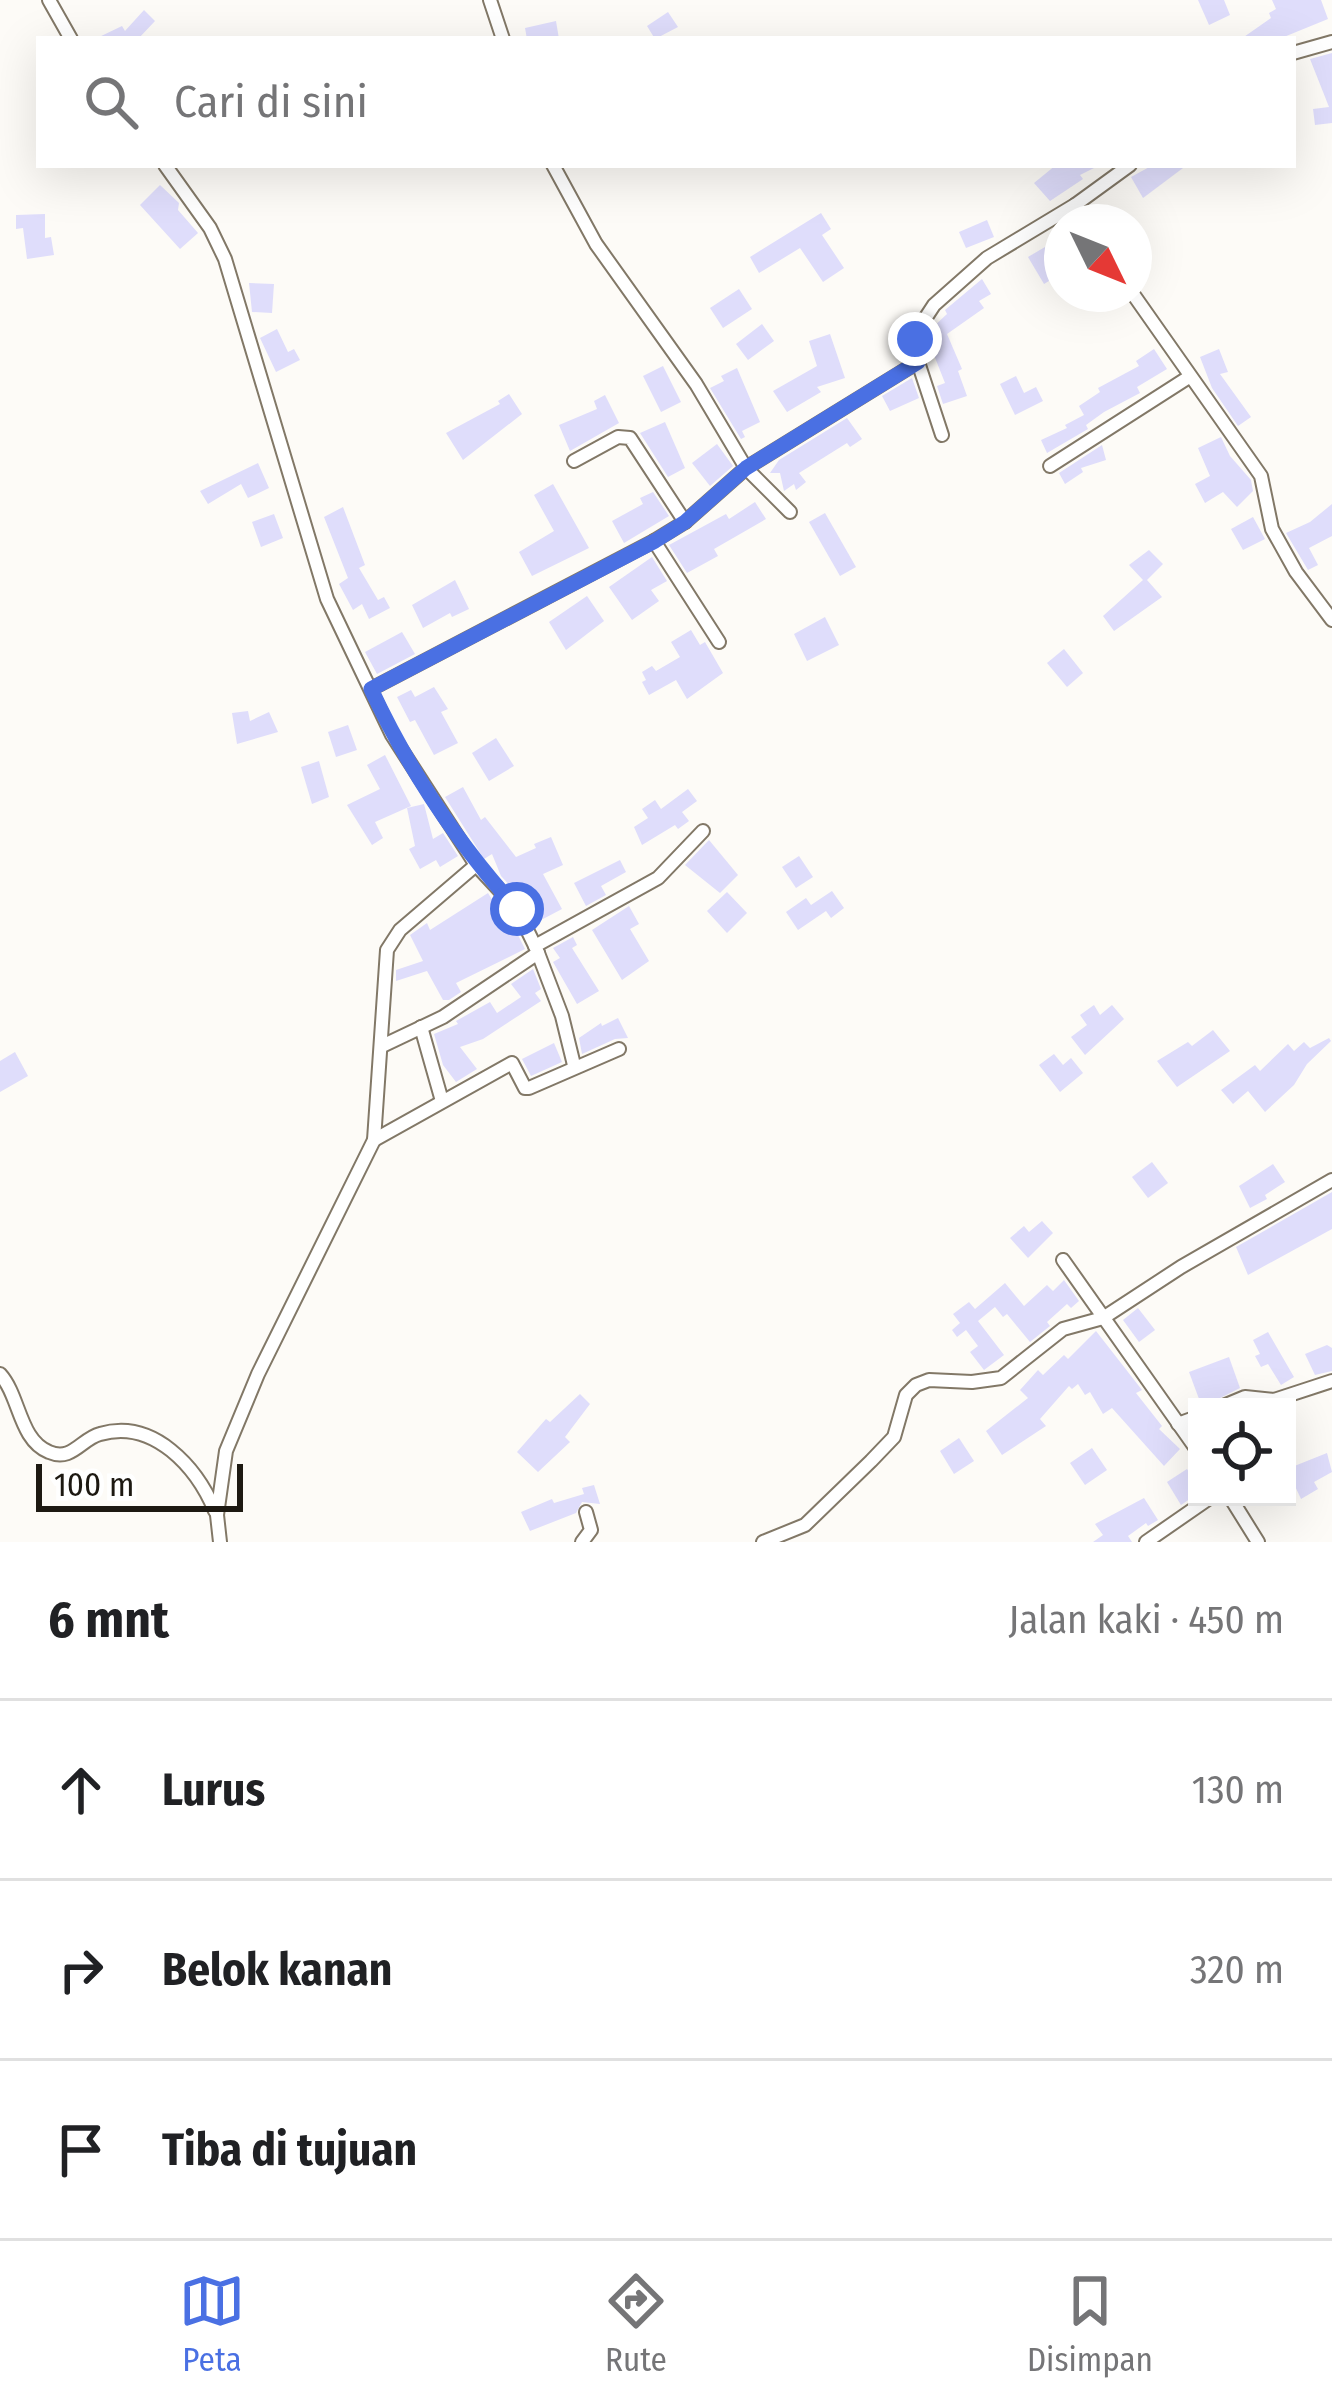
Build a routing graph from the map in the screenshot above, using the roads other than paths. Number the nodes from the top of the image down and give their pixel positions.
1 (49, 0) edge
2 (490, 0) edge
3 (69, 36) edge
4 (502, 36) edge
5 (1332, 42) edge
6 (1296, 52) edge
7 (167, 168) edge
8 (555, 168) edge
9 (1126, 168) edge
10 (1076, 204) edge
11 (1044, 224) edge
12 (1145, 312) edge
13 (918, 362) junction
14 (1190, 377) junction
15 (942, 436) dead end
16 (574, 461) dead end
17 (1050, 466) dead end
18 (746, 468) junction
19 (790, 512) dead end
20 (685, 522) junction
21 (655, 541) junction
22 (1332, 620) edge
23 (719, 642) dead end
24 (371, 689) junction
25 (703, 830) dead end
26 (476, 865) junction
27 (537, 950) junction
28 (421, 1027) junction
29 (382, 1046) junction
30 (619, 1048) dead end
31 (574, 1065) junction
32 (442, 1101) junction
33 (374, 1140) junction
34 (1332, 1180) edge
35 (1063, 1260) dead end
36 (1103, 1318) junction
37 (0, 1374) edge
38 (1332, 1381) edge
39 (1280, 1398) edge
40 (1188, 1420) edge
41 (1178, 1424) junction
42 (1188, 1438) edge
43 (1198, 1506) edge
44 (1236, 1506) edge
45 (586, 1512) dead end
46 (217, 1515) junction
47 (220, 1542) edge
48 (582, 1542) edge
49 (763, 1542) edge
50 (1146, 1542) edge
51 (1258, 1542) edge

1 - 3 street
2 - 4 street
5 - 6 street
7 - 24 street
8 - 18 street
9 - 10 street
11 - 13 street
12 - 14 street
13 - 15 street
13 - 18 street
14 - 17 street
14 - 22 street
16 - 20 street
18 - 19 street
18 - 20 street
20 - 21 street
21 - 23 street
21 - 24 street
24 - 26 street
25 - 27 street
26 - 27 street
26 - 29 street
27 - 28 street
27 - 31 street
28 - 29 street
28 - 32 street
29 - 33 street
30 - 31 street
31 - 32 street
32 - 33 street
33 - 46 street
34 - 36 street
35 - 36 street
36 - 41 street
36 - 49 street
37 - 46 street
38 - 39 street
40 - 41 street
41 - 42 street
43 - 50 street
44 - 51 street
45 - 48 street
46 - 47 street

